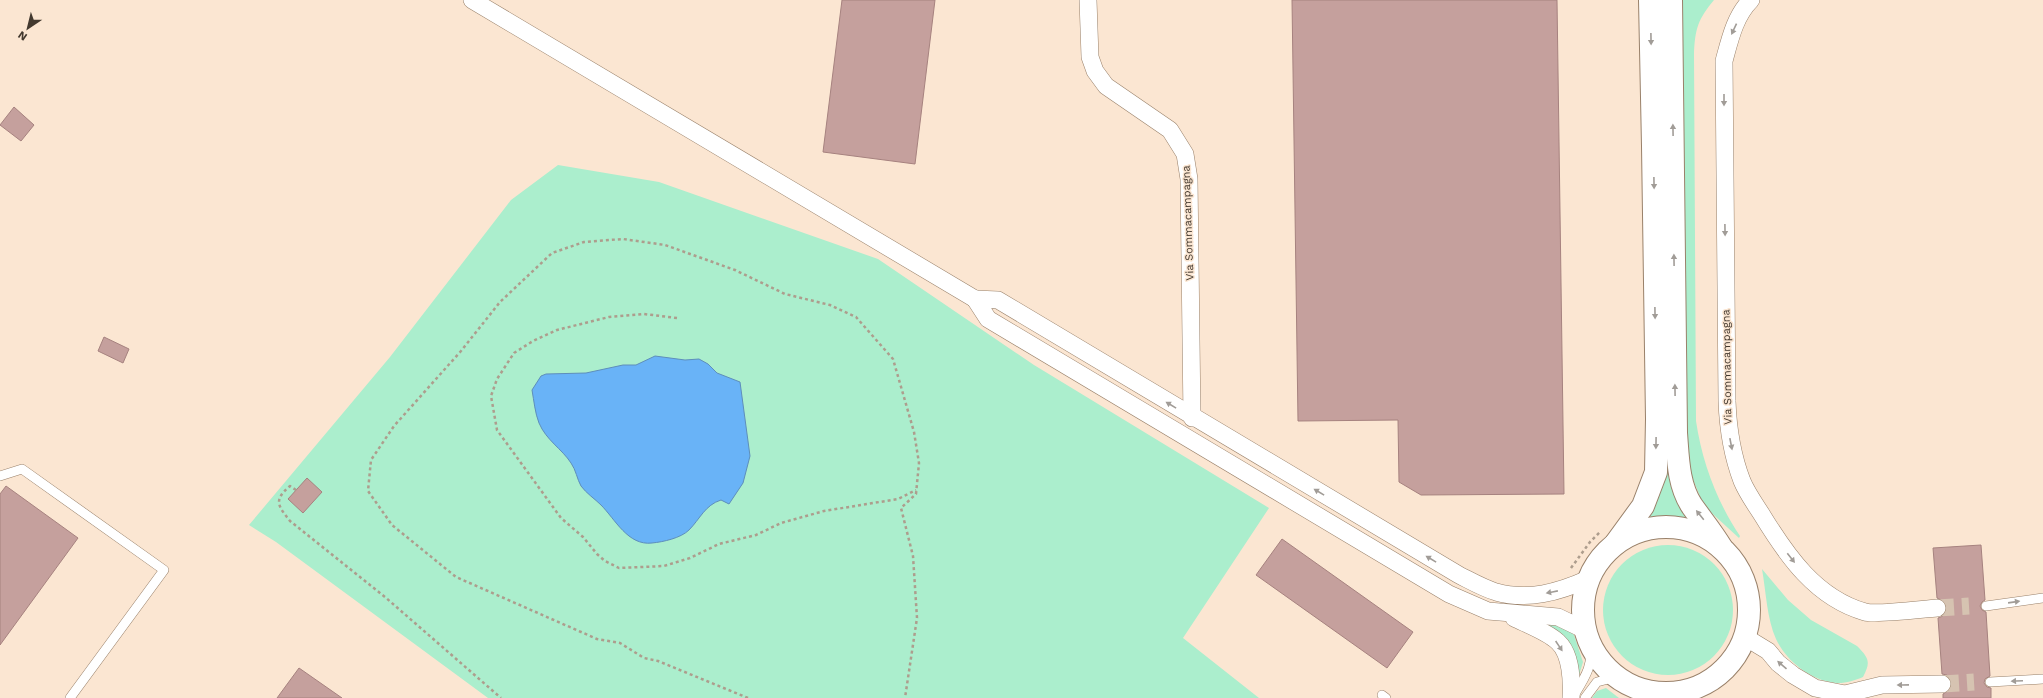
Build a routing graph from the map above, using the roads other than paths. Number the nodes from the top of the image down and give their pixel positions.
1 (472, 0) edge
2 (1088, 0) edge
3 (1650, 0) edge
4 (1671, 0) edge
5 (1751, 0) edge
6 (975, 299) junction
7 (1192, 418) junction
8 (0, 476) edge
9 (1610, 536) junction
10 (1721, 547) junction
11 (1588, 578) junction
12 (2043, 598) edge
13 (1986, 606) dead end
14 (1937, 608) tunnel mouth
15 (1502, 613) junction
16 (1587, 636) junction
17 (1744, 637) junction
18 (1616, 677) junction
19 (1713, 679) junction
20 (2043, 679) edge
21 (1990, 682) dead end
22 (1942, 684) tunnel mouth
23 (70, 698) edge
24 (1572, 698) edge
25 (1585, 698) edge
26 (1635, 698) edge
27 (1703, 698) edge

1 - 6 street
2 - 7 street, Via Sommacampagna
3 -> 9 street
10 -> 4 street
5 -> 14 street, Via Sommacampagna
7 -> 6 street
6 - 15 street
11 -> 7 street
8 - 23 lane
9 - 10 street
9 - 11 street
10 - 17 street
11 - 16 street
13 -> 12 lane
15 - 16 street
15 -> 24 street
16 - 18 street
16 - 24 lane
17 - 19 street
22 -> 17 street
18 - 19 street
18 - 25 lane
18 - 26 street
19 - 27 street
20 -> 21 lane

